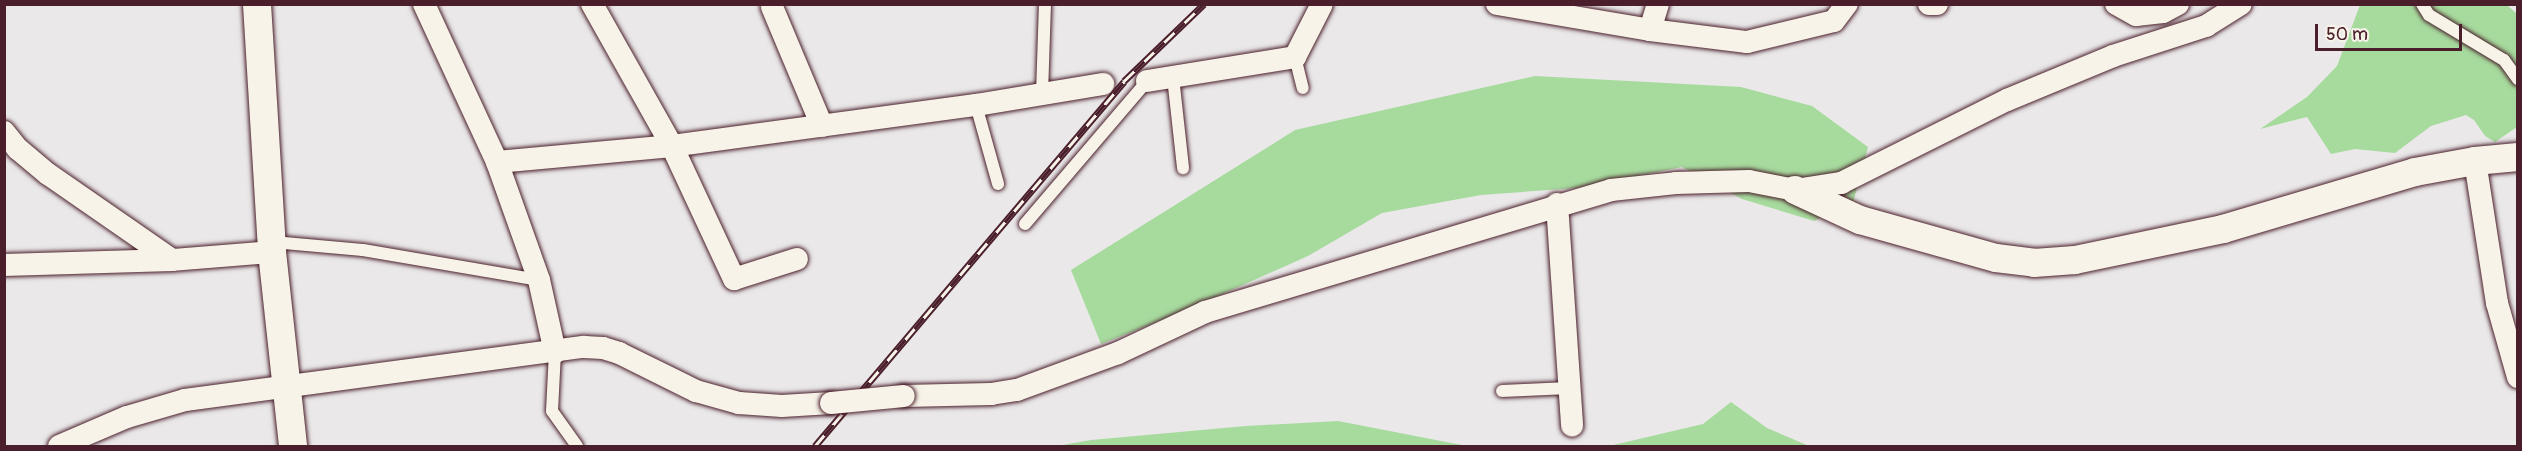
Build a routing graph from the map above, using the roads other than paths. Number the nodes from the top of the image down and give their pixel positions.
1 (257, 4) edge
2 (424, 4) edge
3 (592, 4) edge
4 (1044, 4) edge
5 (1322, 4) edge
6 (1497, 4) edge
7 (1658, 4) edge
8 (1847, 4) edge
9 (1929, 4) edge
10 (1938, 4) edge
11 (2116, 4) edge
12 (2178, 4) edge
13 (2241, 4) edge
14 (2422, 4) edge
15 (772, 8) dead end
16 (1650, 30) junction
17 (1295, 57) junction
18 (1173, 76) junction
19 (2517, 79) edge
20 (1147, 81) joint
21 (1103, 84) dead end
22 (1303, 88) dead end
23 (1041, 94) junction
24 (976, 105) junction
25 (822, 126) junction
26 (4, 132) edge
27 (672, 146) junction
28 (2517, 157) edge
29 (2475, 160) junction
30 (497, 162) junction
31 (1183, 168) dead end
32 (998, 184) dead end
33 (1794, 190) junction
34 (1557, 204) junction
35 (1025, 224) dead end
36 (273, 247) junction
37 (797, 259) dead end
38 (172, 260) junction
39 (4, 265) edge
40 (539, 280) junction
41 (555, 352) junction
42 (2517, 377) edge
43 (288, 388) junction
44 (1569, 388) junction
45 (1502, 391) dead end
46 (1572, 426) dead end
47 (59, 447) edge
48 (293, 447) edge
49 (577, 447) edge

1 - 36 street
2 - 30 street
3 - 27 street
4 - 23 lane
5 - 17 street
6 - 16 street
7 - 16 street
8 - 16 street
9 - 10 street
11 - 12 street
13 - 33 street
14 - 19 lane
15 - 25 street
17 - 18 street
17 - 22 lane
18 - 20 street
18 - 31 lane
20 - 35 lane
21 - 23 street
23 - 24 street
24 - 25 street
24 - 32 lane
25 - 27 street
26 - 38 street
27 - 30 street
27 - 37 street
28 - 29 street
29 - 33 street
29 - 42 street
30 - 40 street
33 - 34 street
34 - 41 street, bridge
34 - 44 street
36 - 38 street
36 - 40 lane
36 - 43 street
38 - 39 street
40 - 41 street
41 - 43 street
41 - 49 lane
43 - 47 street
43 - 48 street
44 - 45 lane
44 - 46 street

